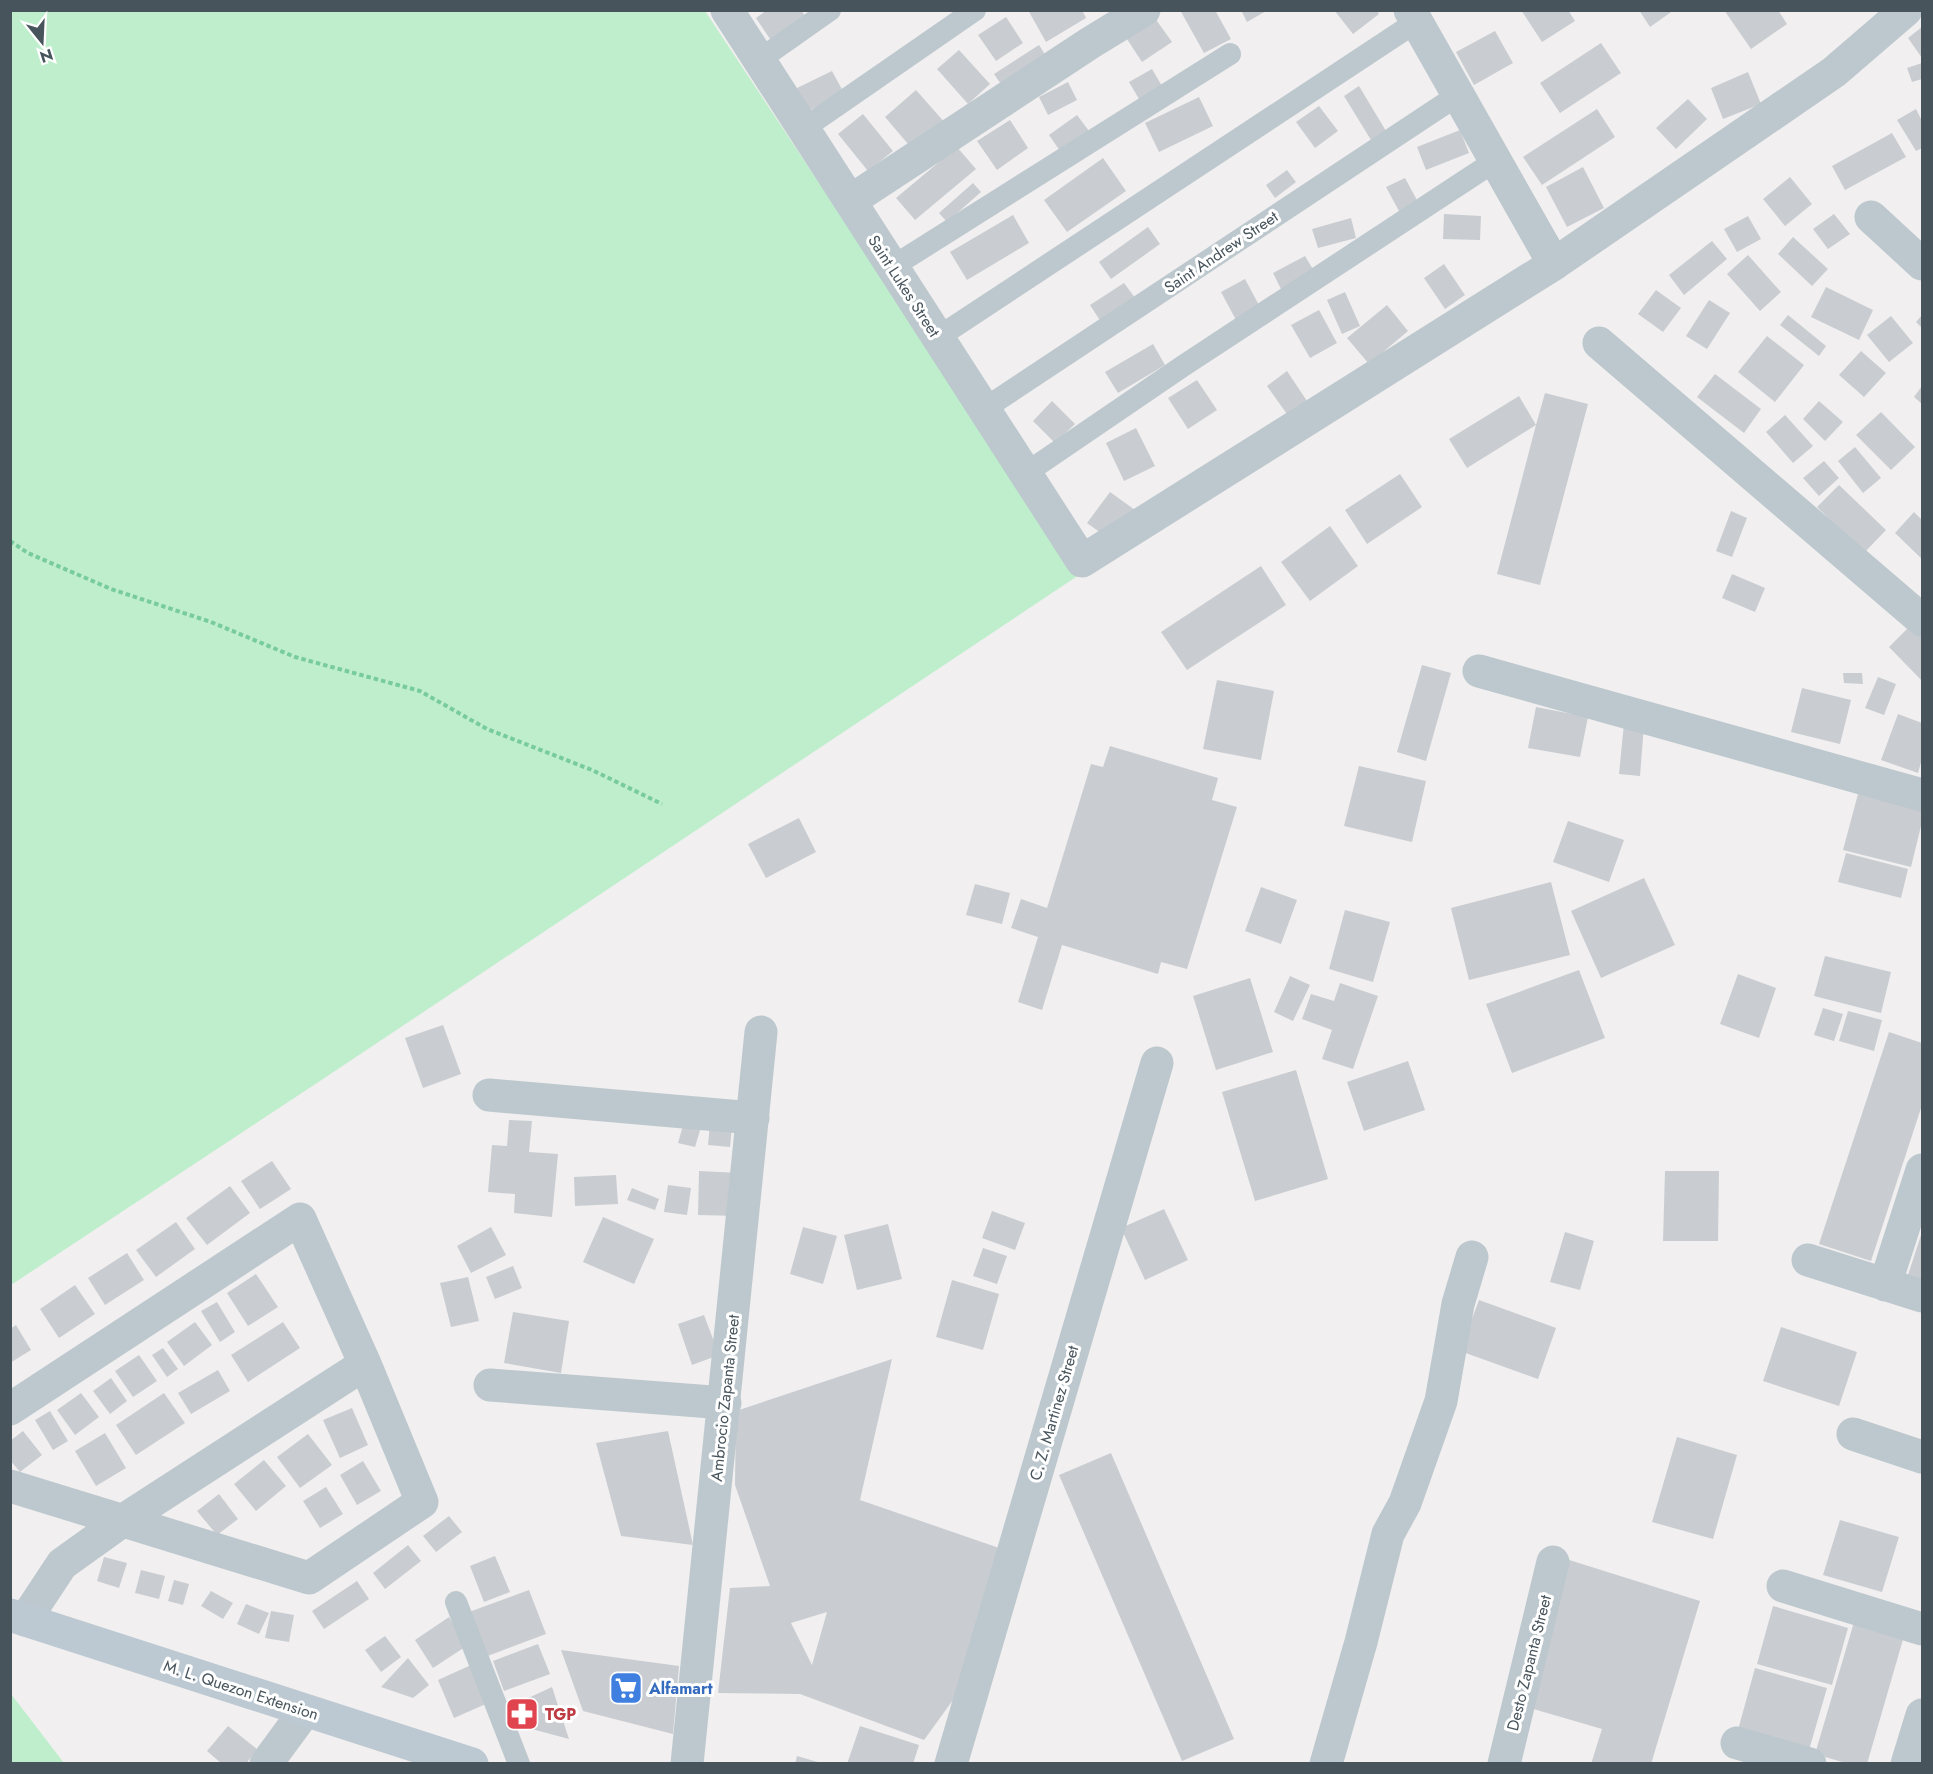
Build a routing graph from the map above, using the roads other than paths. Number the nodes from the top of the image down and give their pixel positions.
1 (727, 10) edge
2 (830, 10) edge
3 (975, 10) edge
4 (1144, 10) edge
5 (1906, 10) edge
6 (1413, 16) edge
7 (1230, 54) dead end
8 (759, 60) junction
9 (1458, 95) junction
10 (803, 129) junction
11 (1495, 161) junction
12 (849, 201) junction
13 (1871, 217) dead end
14 (1554, 264) junction
15 (1923, 264) edge
16 (892, 267) junction
17 (938, 338) junction
18 (1599, 343) dead end
19 (984, 409) junction
20 (1026, 472) junction
21 (1923, 620) edge
22 (1479, 671) dead end
23 (1923, 795) edge
24 (761, 1032) dead end
25 (1157, 1063) dead end
26 (489, 1095) dead end
27 (753, 1118) junction
28 (1923, 1170) edge
29 (1472, 1257) dead end
30 (1808, 1260) dead end
31 (1885, 1285) junction
32 (1923, 1296) edge
33 (365, 1364) junction
34 (490, 1386) dead end
35 (725, 1403) junction
36 (10, 1409) edge
37 (1853, 1434) dead end
38 (1923, 1457) edge
39 (10, 1486) edge
40 (122, 1521) junction
41 (1554, 1562) dead end
42 (1782, 1586) dead end
43 (456, 1602) dead end
44 (18, 1617) edge
45 (1923, 1629) edge
46 (305, 1711) junction
47 (1923, 1715) edge
48 (1737, 1743) dead end
49 (458, 1762) edge
50 (266, 1764) edge
51 (519, 1764) edge
52 (687, 1764) edge
53 (951, 1764) edge
54 (1326, 1764) edge
55 (1504, 1764) edge
56 (1809, 1764) edge
57 (1907, 1764) edge

1 - 8 street, Saint Lukes Street
2 - 8 lane
3 - 10 lane
4 - 12 street
5 - 14 street
6 - 9 street
6 - 17 lane
7 - 16 lane
8 - 10 street, Saint Lukes Street
9 - 11 street
9 - 19 lane, Saint Andrew Street
10 - 12 street, Saint Lukes Street
11 - 14 street
11 - 20 lane
12 - 16 street, Saint Lukes Street
13 - 15 street
14 - 20 street, Saint Lukes Street
16 - 17 street, Saint Lukes Street
17 - 19 street, Saint Lukes Street
18 - 21 street
19 - 20 street, Saint Lukes Street
22 - 23 street
24 - 27 street, Ambrocio Zapanta Street
25 - 53 street, C. Z. Martinez Street
26 - 27 street
27 - 35 street, Ambrocio Zapanta Street
28 - 31 street
29 - 54 street
30 - 31 street
31 - 32 street
33 - 36 street
33 - 40 street
33 - 40 street
34 - 35 street
35 - 52 street, Ambrocio Zapanta Street
37 - 38 street
39 - 40 street
40 - 44 street
41 - 55 street, Desto Zapanta Street
42 - 45 street
43 - 51 lane
44 - 46 main road, M. L. Quezon Extension
46 - 49 main road, M. L. Quezon Extension
46 - 50 street
47 - 57 street
48 - 56 street

